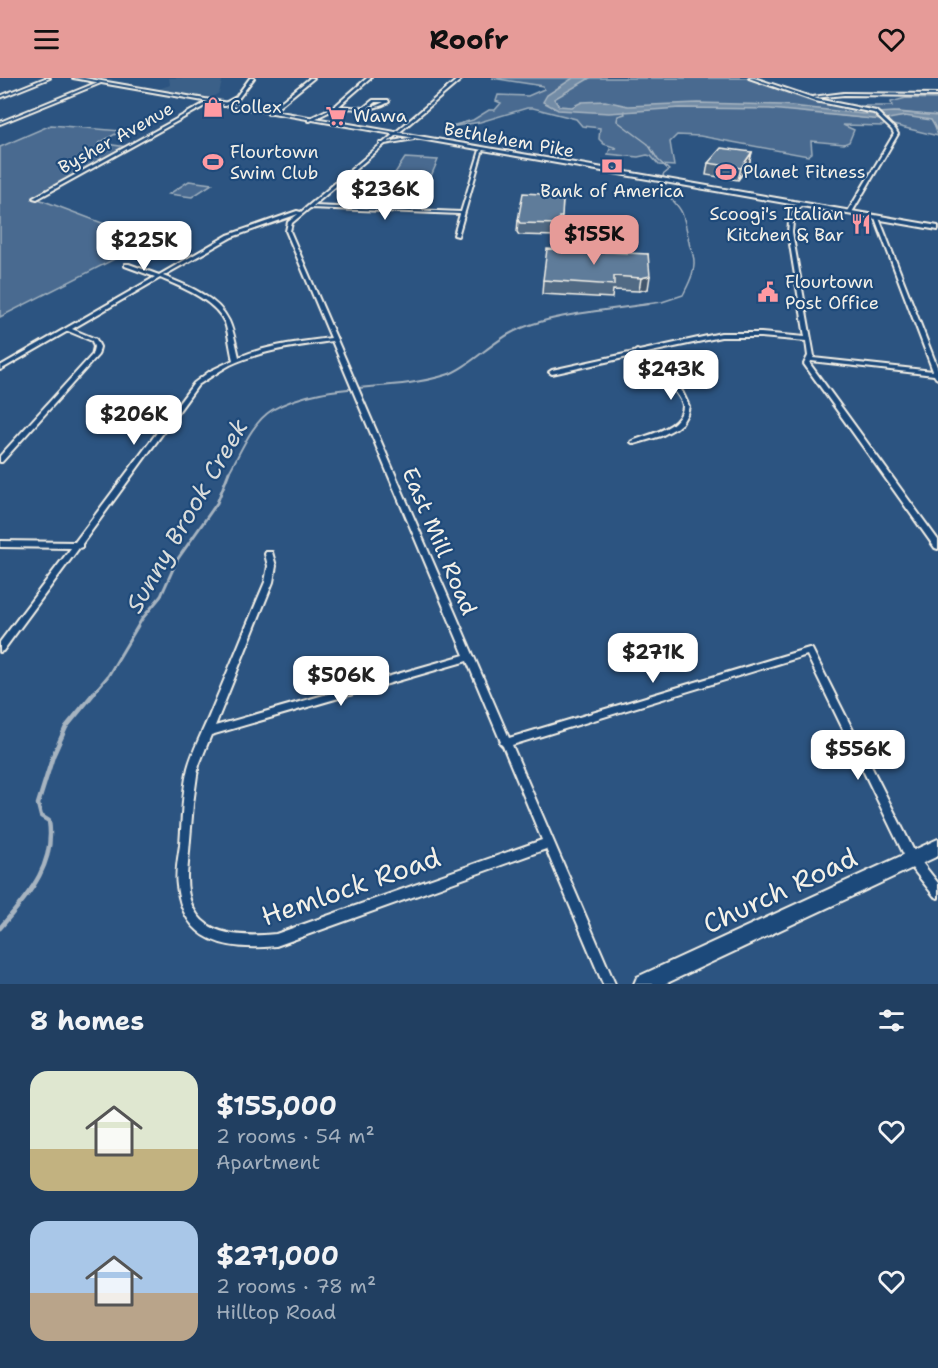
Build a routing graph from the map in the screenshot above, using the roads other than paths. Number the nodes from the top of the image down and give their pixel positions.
1 (48, 78) edge
2 (75, 78) edge
3 (252, 78) edge
4 (312, 78) edge
5 (369, 78) edge
6 (461, 78) edge
7 (751, 78) edge
8 (99, 82) junction
9 (938, 96) edge
10 (0, 97) edge
11 (808, 98) junction
12 (210, 102) junction
13 (224, 105) junction
14 (336, 107) junction
15 (364, 109) junction
16 (269, 112) junction
17 (309, 120) junction
18 (0, 123) edge
19 (393, 135) junction
20 (412, 138) junction
21 (381, 144) junction
22 (482, 150) junction
23 (36, 198) dead end
24 (799, 205) junction
25 (306, 209) junction
26 (463, 213) junction
27 (849, 213) junction
28 (876, 218) junction
29 (290, 223) junction
30 (261, 224) junction
31 (938, 228) edge
32 (456, 236) dead end
33 (127, 265) dead end
34 (160, 277) junction
35 (68, 329) junction
36 (332, 339) junction
37 (807, 339) junction
38 (637, 352) junction
39 (236, 358) junction
40 (809, 359) junction
41 (0, 368) edge
42 (552, 372) dead end
43 (937, 375) edge
44 (634, 442) dead end
45 (0, 460) edge
46 (0, 544) edge
47 (79, 545) junction
48 (938, 546) edge
49 (269, 554) dead end
50 (0, 650) edge
51 (468, 657) junction
52 (207, 732) junction
53 (505, 743) junction
54 (549, 843) junction
55 (938, 847) edge
56 (912, 859) junction
57 (938, 892) edge
58 (609, 984) edge
59 (644, 984) edge

1 - 10 street
2 - 8 main road, Bethlehem Pike
3 - 13 street
4 - 16 street
5 - 14 street
6 - 19 street
7 - 11 street
8 - 12 main road, Bethlehem Pike
8 - 18 street
9 - 11 street
11 - 27 street
12 - 13 main road, Bethlehem Pike
12 - 23 street, Bysher Avenue
13 - 16 main road, Bethlehem Pike
14 - 15 street
14 - 17 street
15 - 15 street
16 - 17 main road, Bethlehem Pike
17 - 19 main road, Bethlehem Pike
19 - 20 main road, Bethlehem Pike
19 - 21 street
20 - 21 street
20 - 22 main road, Bethlehem Pike
21 - 25 street
22 - 24 main road, Bethlehem Pike
22 - 26 street
24 - 27 main road, Bethlehem Pike
24 - 37 street
25 - 26 street
25 - 29 street
25 - 30 street
26 - 32 street
27 - 28 main road, Bethlehem Pike
28 - 31 main road, Bethlehem Pike
28 - 43 street
29 - 30 street
29 - 36 street, East Mill Road
30 - 34 street
33 - 34 street
34 - 35 street
34 - 39 street
35 - 41 street
35 - 45 street
36 - 39 street
36 - 51 street, East Mill Road
37 - 38 street
37 - 40 street
38 - 42 street
38 - 44 street
39 - 47 street
40 - 43 street
40 - 48 street
46 - 47 street
47 - 50 street
49 - 52 street, Hemlock Road
51 - 52 street
51 - 53 street, East Mill Road
52 - 54 street, Hemlock Road
53 - 54 street, East Mill Road
53 - 56 street
54 - 58 street, East Mill Road
55 - 56 main road, Church Road
56 - 57 street
56 - 59 main road, Church Road

